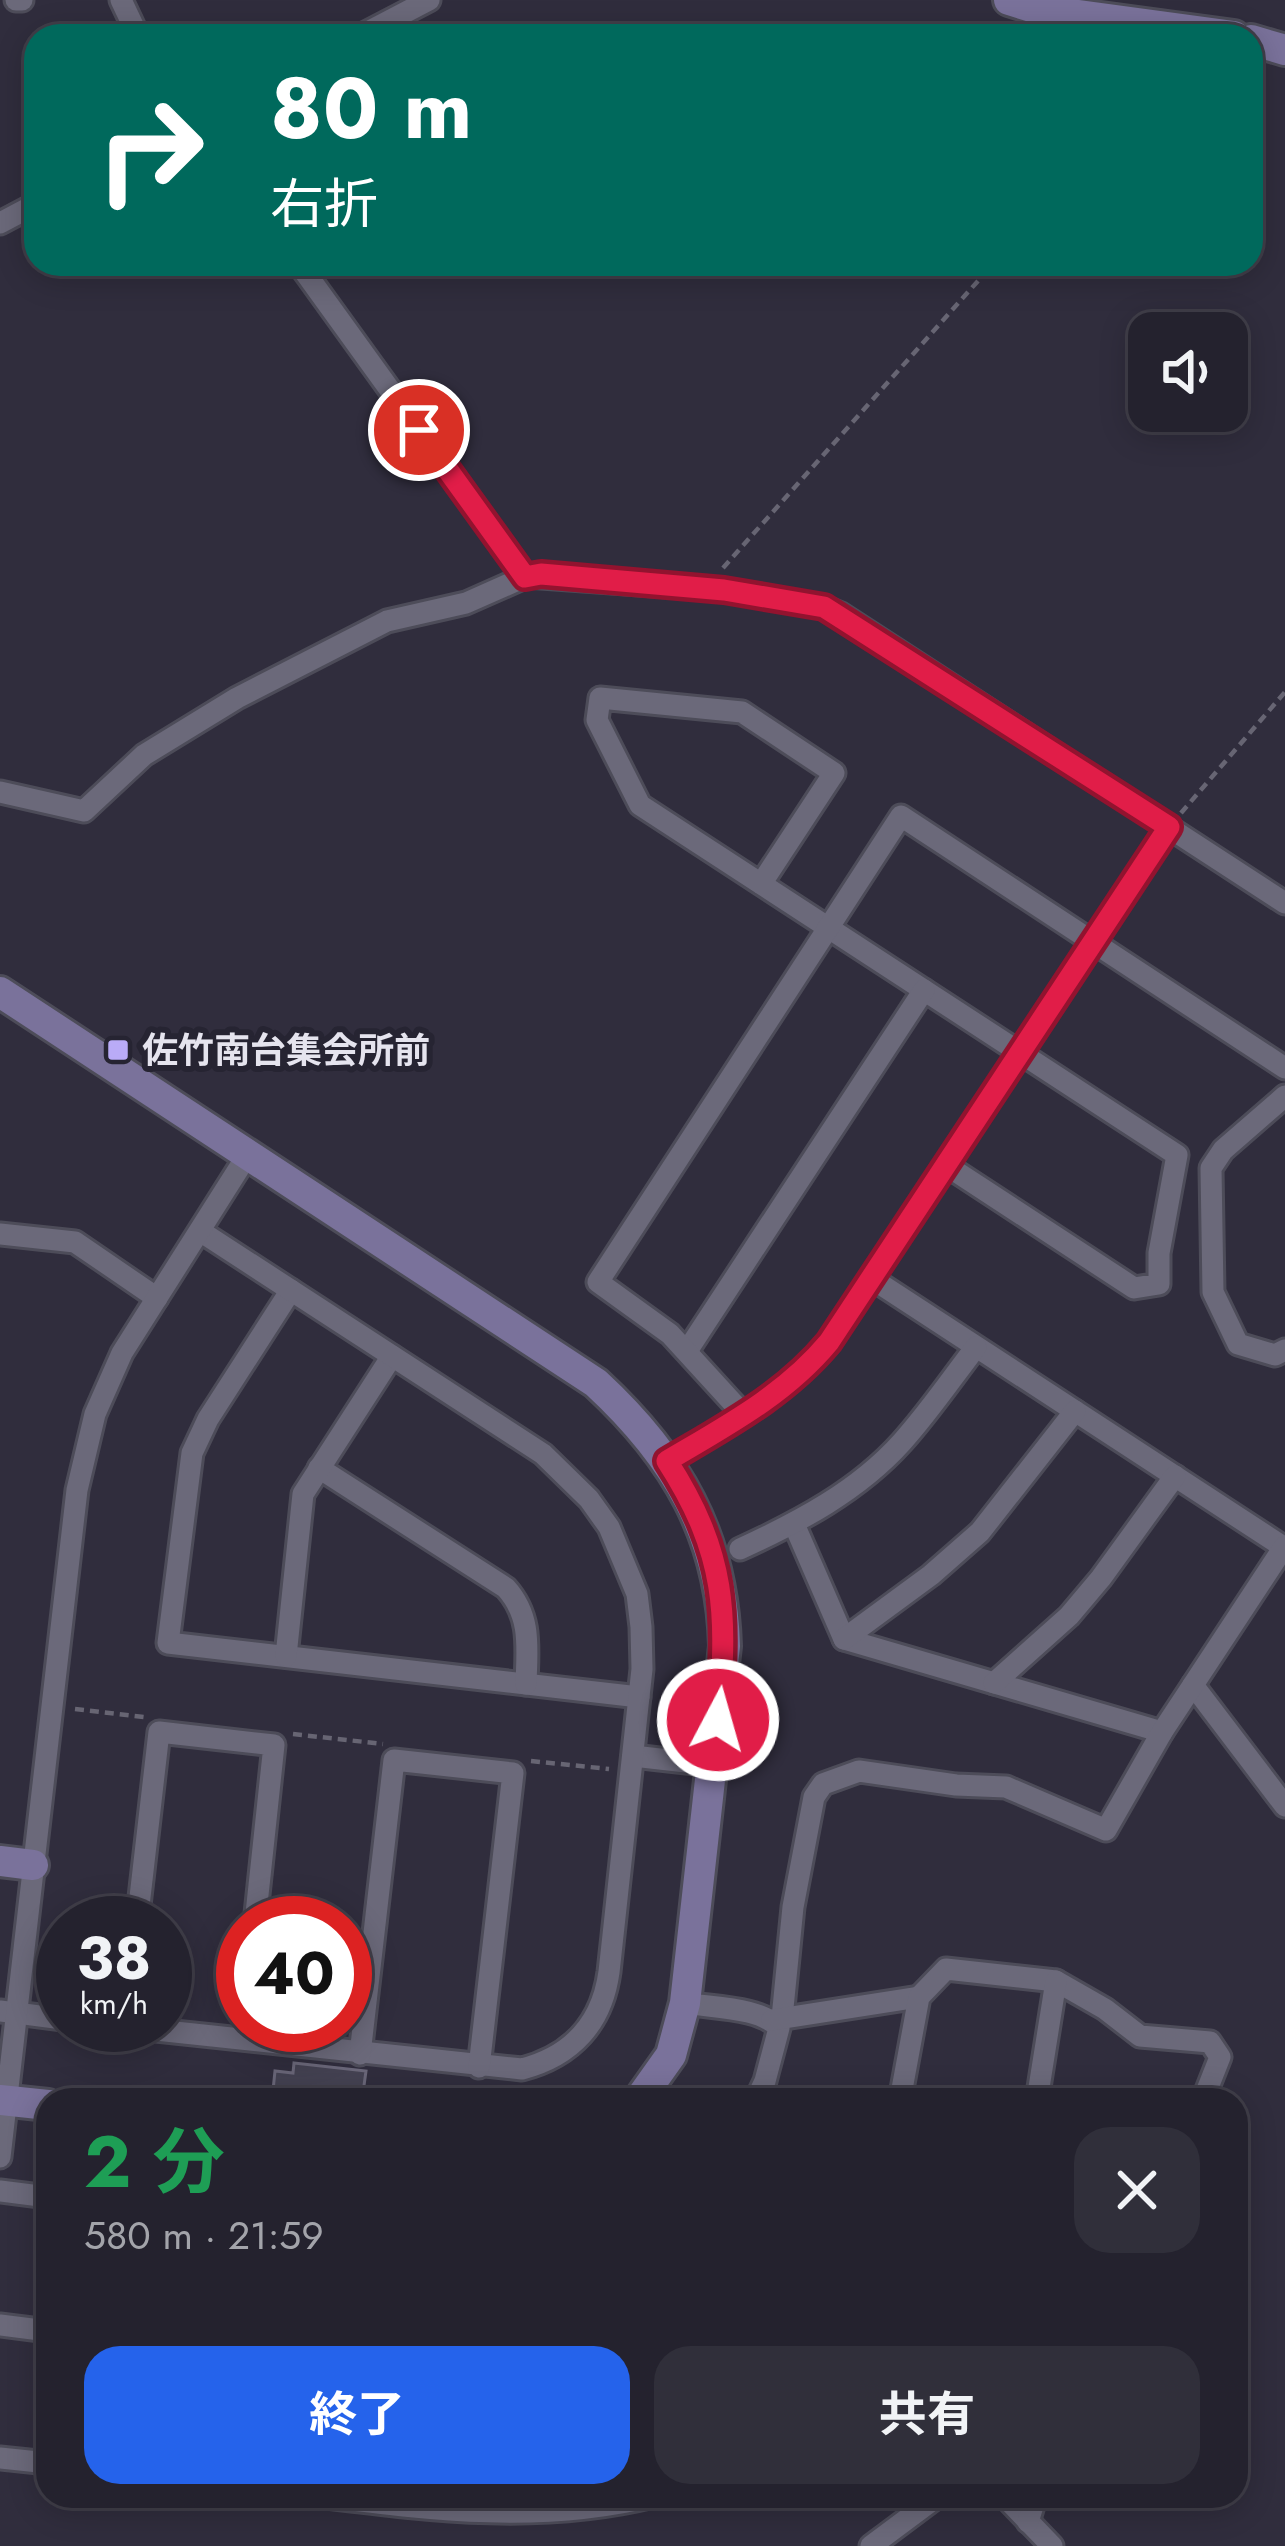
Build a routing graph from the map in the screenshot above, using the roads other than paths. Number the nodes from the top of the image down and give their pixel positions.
1 (429, 0) edge
2 (1009, 0) edge
3 (383, 24) edge
4 (1142, 24) edge
5 (308, 276) edge
6 (525, 577) junction
7 (0, 792) edge
8 (1169, 827) junction
9 (761, 884) junction
10 (1285, 903) edge
11 (828, 928) junction
12 (1093, 942) junction
13 (924, 990) junction
14 (0, 992) edge
15 (1020, 1053) junction
16 (1285, 1068) edge
17 (1285, 1096) edge
18 (248, 1154) junction
19 (946, 1165) junction
20 (200, 1231) junction
21 (0, 1234) edge
22 (871, 1278) junction
23 (291, 1290) junction
24 (158, 1298) junction
25 (976, 1347) junction
26 (1285, 1350) edge
27 (687, 1351) junction
28 (392, 1356) junction
29 (1075, 1411) junction
30 (745, 1415) junction
31 (667, 1461) junction
32 (319, 1468) junction
33 (1175, 1476) junction
34 (794, 1524) junction
35 (1285, 1548) edge
36 (740, 1549) dead end
37 (844, 1639) junction
38 (286, 1656) junction
39 (994, 1683) junction
40 (526, 1684) junction
41 (1193, 1685) junction
42 (639, 1697) junction
43 (1162, 1732) junction
44 (627, 1763) junction
45 (713, 1765) junction
46 (1285, 1806) edge
47 (0, 1861) edge
48 (33, 1865) junction
49 (140, 1896) edge
50 (258, 1896) edge
51 (1055, 1981) junction
52 (919, 1997) junction
53 (686, 2003) junction
54 (8, 2012) edge
55 (777, 2019) junction
56 (349, 2052) edge
57 (360, 2054) junction
58 (479, 2067) junction
59 (647, 2088) edge
60 (760, 2088) edge
61 (901, 2088) edge
62 (1038, 2088) edge
63 (1208, 2088) edge
64 (3, 2100) edge
65 (36, 2104) edge
66 (0, 2156) edge
67 (0, 2191) edge
68 (36, 2196) edge
69 (0, 2325) edge
70 (36, 2330) edge
71 (0, 2458) edge
72 (36, 2462) edge
73 (437, 2508) edge
74 (591, 2508) edge
75 (927, 2508) edge
76 (1015, 2508) edge
77 (1032, 2508) edge
78 (1028, 2522) junction
79 (897, 2539) edge
80 (871, 2546) edge
81 (1052, 2546) edge

1 - 3 street
2 - 4 street
5 - 6 street
6 - 7 street
6 - 8 street
8 - 10 street
8 - 12 street
9 - 9 street
9 - 11 street
11 - 12 street
11 - 13 street
11 - 27 street
12 - 15 street
12 - 16 street
13 - 15 street
13 - 27 street
14 - 18 street
15 - 19 street
15 - 19 street
17 - 26 street
18 - 20 street
18 - 31 street
19 - 22 street
20 - 23 street
20 - 24 street
21 - 24 street
22 - 25 street
22 - 30 street
23 - 28 street
23 - 38 street
24 - 48 street
25 - 29 street
25 - 34 street
27 - 30 street
28 - 32 street
28 - 42 street
29 - 33 street
29 - 37 street
30 - 31 street
31 - 45 street
32 - 38 street
32 - 40 street
33 - 35 street
33 - 39 street
34 - 36 street
34 - 37 street
35 - 41 street
37 - 39 street
38 - 40 street
39 - 43 street
40 - 42 street
41 - 43 street
41 - 46 street
42 - 44 street
43 - 55 street
44 - 45 street
44 - 58 street
45 - 53 street
47 - 48 street
48 - 54 street
49 - 50 street
51 - 52 street
51 - 62 street
51 - 63 street
52 - 55 street
52 - 61 street
53 - 55 street
53 - 59 street
54 - 64 street
55 - 60 street
56 - 57 street
57 - 58 street
57 - 58 street
64 - 65 street
64 - 66 street
67 - 68 street
69 - 70 street
71 - 72 street
73 - 74 street
75 - 79 street
76 - 78 street
77 - 78 street
78 - 81 street
79 - 80 street

